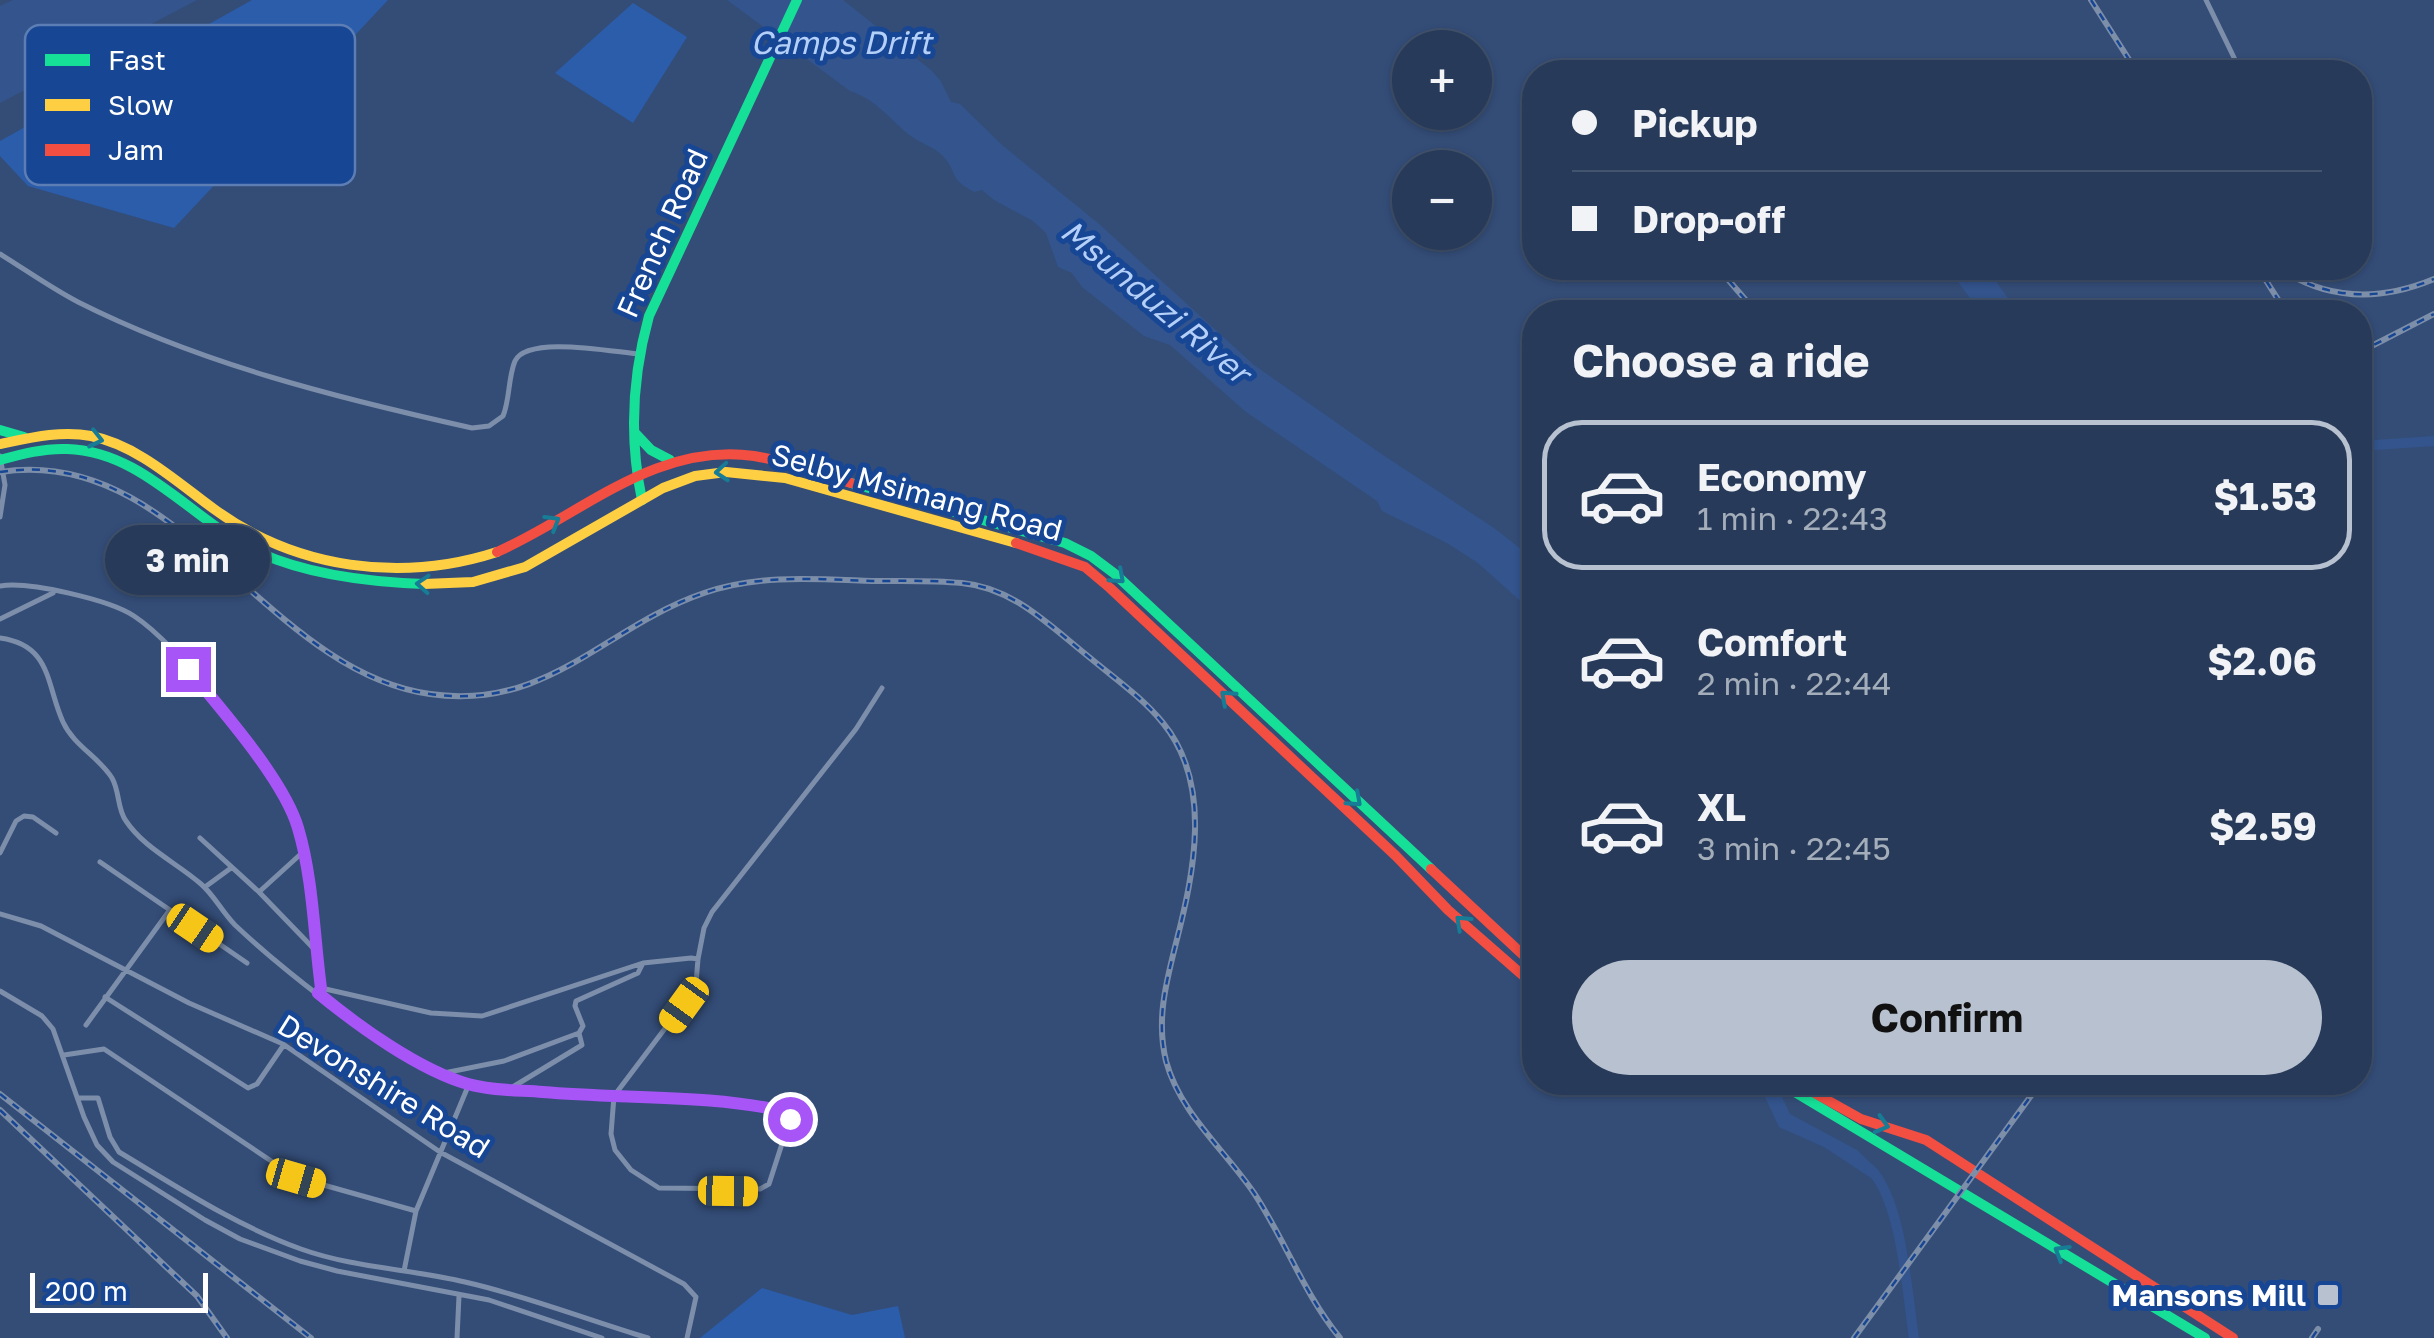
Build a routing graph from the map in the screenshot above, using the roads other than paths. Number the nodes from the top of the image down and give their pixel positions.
1 (798, 0) edge
2 (2206, 0) edge
3 (2236, 60) edge
4 (0, 254) edge
5 (638, 354) junction
6 (0, 430) edge
7 (635, 433) junction
8 (32, 438) junction
9 (0, 444) edge
10 (0, 458) edge
11 (672, 460) junction
12 (635, 473) junction
13 (642, 500) junction
14 (0, 517) edge
15 (0, 586) edge
16 (56, 592) junction
17 (0, 619) edge
18 (0, 638) edge
19 (882, 688) dead end
20 (56, 833) dead end
21 (200, 838) dead end
22 (303, 852) junction
23 (0, 853) edge
24 (100, 862) dead end
25 (231, 868) junction
26 (205, 887) junction
27 (259, 892) junction
28 (169, 911) junction
29 (0, 914) edge
30 (316, 951) junction
31 (1522, 954) edge
32 (698, 959) junction
33 (246, 963) dead end
34 (643, 963) junction
35 (125, 968) junction
36 (1522, 975) edge
37 (0, 991) edge
38 (320, 991) junction
39 (105, 997) junction
40 (86, 1025) dead end
41 (579, 1033) junction
42 (284, 1044) junction
43 (64, 1056) junction
44 (440, 1074) junction
45 (468, 1084) junction
46 (508, 1090) junction
47 (1804, 1095) edge
48 (1810, 1095) edge
49 (614, 1096) junction
50 (78, 1098) junction
51 (440, 1152) junction
52 (416, 1210) junction
53 (404, 1271) junction
54 (460, 1295) junction
55 (457, 1338) edge
56 (602, 1338) edge
57 (648, 1338) edge
58 (687, 1338) edge
59 (2205, 1338) edge
60 (2232, 1338) edge

1 - 5 main road, French Road
2 - 3 street
4 - 5 street
5 - 7 main road, French Road
6 - 8 main road
7 - 11 main road
7 - 12 main road, French Road
8 - 9 main road, Selby Msimang Road
8 -> 12 main road, Selby Msimang Road
13 -> 10 main road, Selby Msimang Road
10 - 14 street
11 - 12 main road, Selby Msimang Road
11 -> 31 main road, Selby Msimang Road
12 - 13 main road, French Road
36 -> 13 main road, Selby Msimang Road
15 - 16 street
16 - 17 street
16 - 22 street
18 - 26 street
19 - 32 street
20 - 23 street
21 - 25 street
22 - 27 street
22 - 30 street
24 - 28 street
25 - 26 street
25 - 27 street
26 - 38 street
27 - 30 street
28 - 33 street
28 - 35 street
29 - 35 street, Devonshire Road
30 - 38 street
32 - 34 street
32 - 49 street
34 - 38 street
34 - 41 street
35 - 39 street
35 - 42 street, Devonshire Road
37 - 43 street
38 - 44 street
39 - 40 street
39 - 42 street
41 - 44 street
41 - 46 street
42 - 51 street, Devonshire Road
43 - 50 street
43 - 52 street
44 - 45 street
45 - 46 street
45 - 51 street
46 - 49 street
59 -> 47 main road
48 -> 60 main road
49 - 49 street
50 - 53 street
50 - 54 street
51 - 52 street
51 - 58 street, Devonshire Road
52 - 53 street
53 - 57 street
54 - 55 street
54 - 56 street

